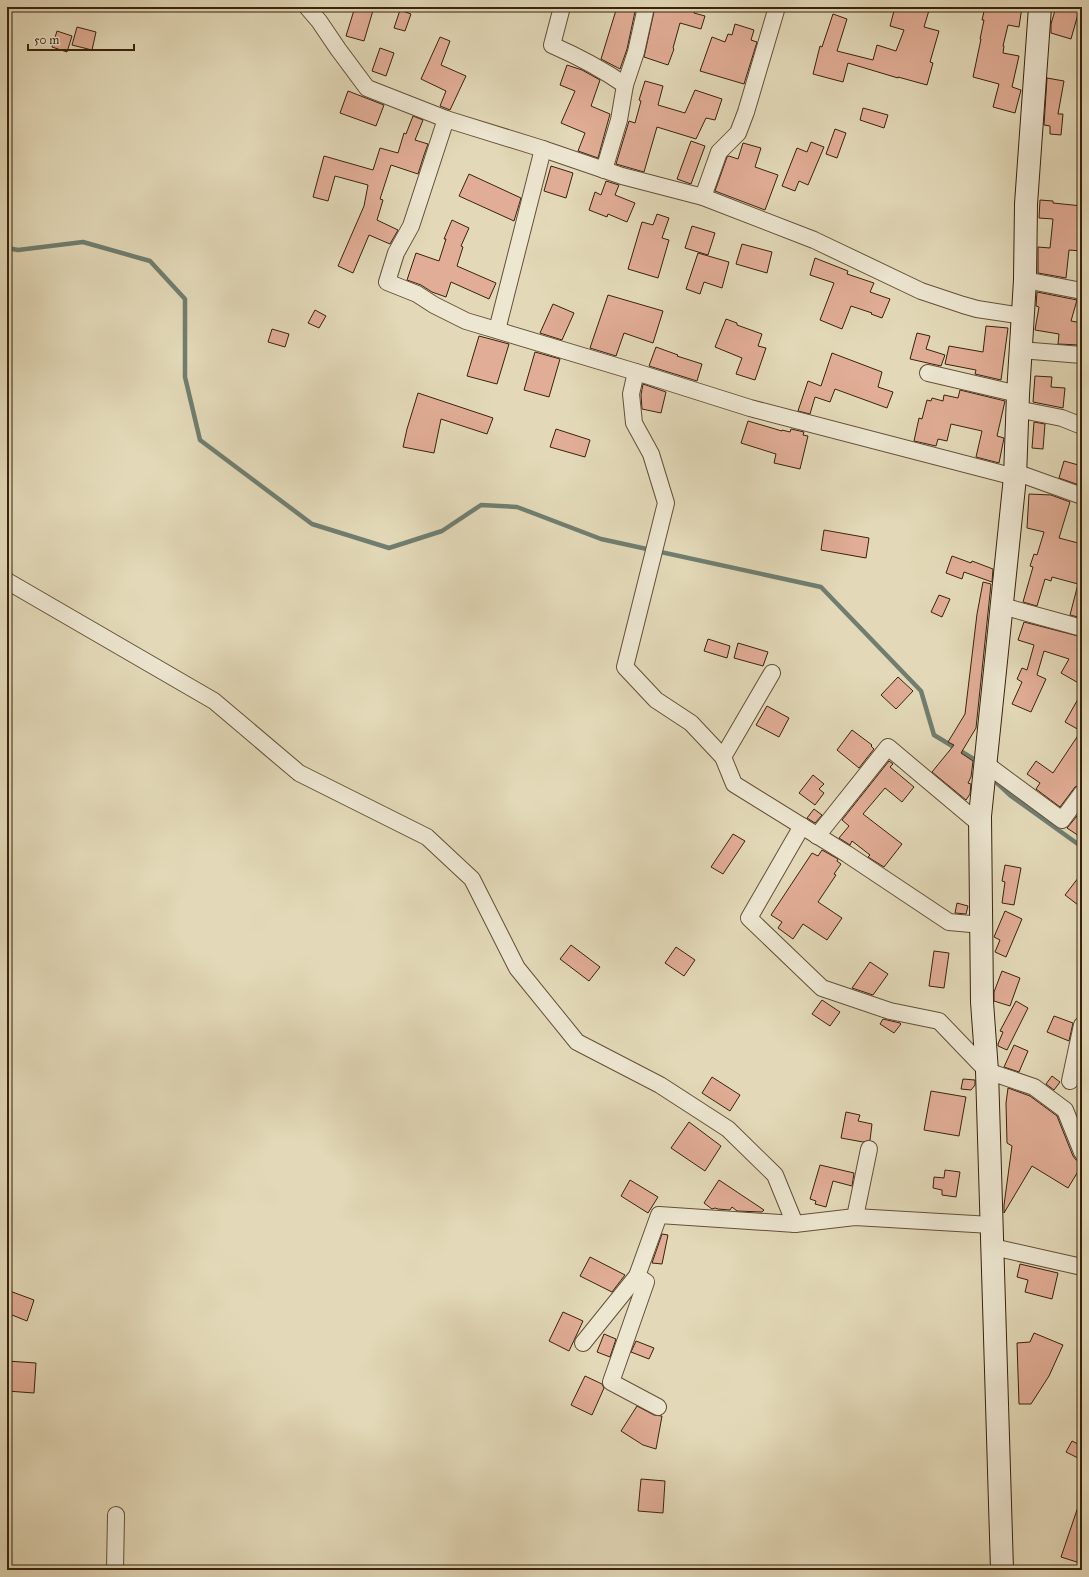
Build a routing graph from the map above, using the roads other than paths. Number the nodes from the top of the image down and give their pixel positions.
1 (307, 7) edge
2 (562, 7) edge
3 (646, 7) edge
4 (777, 7) edge
5 (1040, 7) edge
6 (625, 85) junction
7 (446, 119) junction
8 (543, 148) junction
9 (604, 170) junction
10 (702, 197) junction
11 (1025, 280) junction
12 (1082, 291) edge
13 (1023, 316) junction
14 (497, 330) junction
15 (1020, 350) junction
16 (1082, 355) edge
17 (636, 372) junction
18 (928, 373) dead end
19 (1017, 402) junction
20 (1082, 426) edge
21 (1015, 474) junction
22 (1082, 496) edge
23 (7, 580) edge
24 (1002, 606) junction
25 (1082, 628) edge
26 (772, 673) dead end
27 (723, 758) junction
28 (986, 764) junction
29 (1082, 793) edge
30 (981, 825) junction
31 (802, 826) junction
32 (817, 836) junction
33 (982, 925) junction
34 (1082, 1025) edge
35 (987, 1071) junction
36 (1076, 1079) edge
37 (1055, 1103) junction
38 (869, 1149) dead end
39 (1082, 1152) edge
40 (855, 1217) junction
41 (795, 1224) junction
42 (991, 1225) junction
43 (993, 1248) junction
44 (1082, 1267) edge
45 (637, 1276) junction
46 (583, 1343) dead end
47 (658, 1408) dead end
48 (116, 1515) dead end
49 (116, 1570) edge
50 (1002, 1570) edge

1 - 7 street
2 - 6 street
3 - 6 street
4 - 10 street
5 - 11 street
6 - 9 street
7 - 8 street
7 - 14 street
8 - 9 street
8 - 14 street
9 - 10 street
10 - 13 street
11 - 12 street
11 - 13 street
13 - 15 street
14 - 17 street
15 - 16 street
15 - 19 street
17 - 21 street
17 - 27 street
18 - 19 street
19 - 20 street
19 - 21 street
21 - 22 street
21 - 24 street
23 - 41 street
24 - 25 street
24 - 28 street
26 - 27 street
27 - 31 street
28 - 29 street
28 - 30 street
30 - 32 street
30 - 33 street
31 - 32 street
31 - 35 street
32 - 33 street
33 - 35 street
34 - 36 street
35 - 37 street
35 - 42 street
36 - 37 street
37 - 39 street
38 - 40 street
40 - 41 street
40 - 42 street
41 - 45 street
42 - 43 street
43 - 44 street
43 - 50 street
45 - 46 street
45 - 47 street
48 - 49 street

